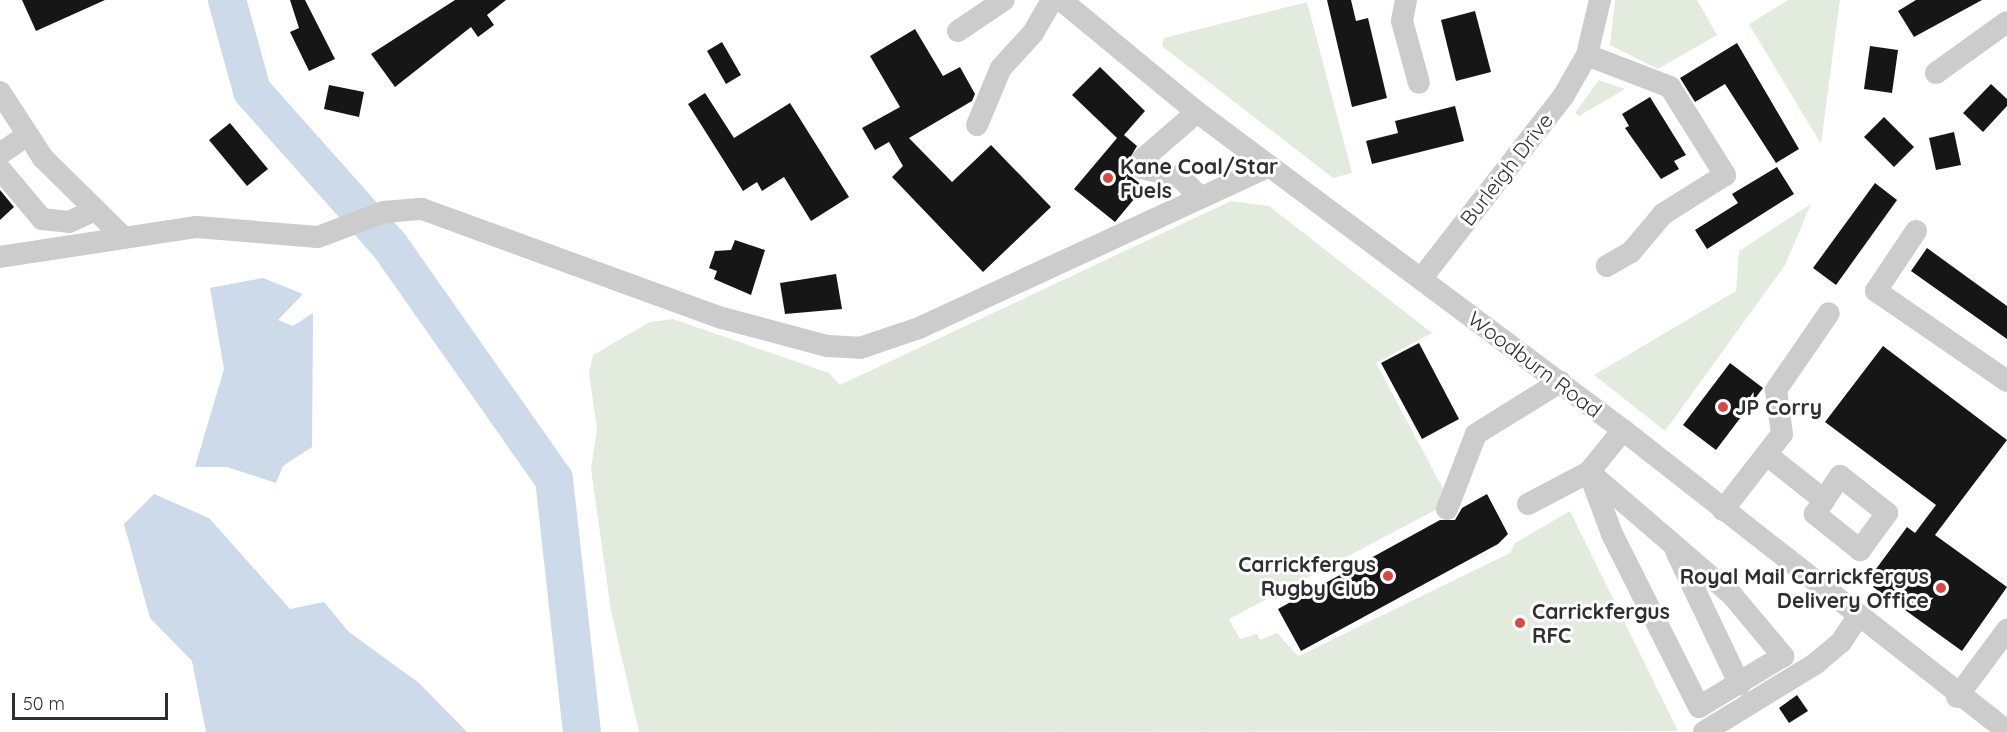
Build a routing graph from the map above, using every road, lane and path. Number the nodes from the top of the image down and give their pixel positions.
1 (1004, 0) edge
2 (1052, 0) edge
3 (1061, 0) edge
4 (1407, 0) edge
5 (1600, 0) edge
6 (2007, 22) edge
7 (958, 31) dead end
8 (1587, 55) junction
9 (1936, 73) dead end
10 (1419, 83) dead end
11 (0, 92) edge
12 (1197, 112) junction
13 (977, 125) dead end
14 (27, 135) junction
15 (0, 154) edge
16 (1268, 167) junction
17 (0, 169) edge
18 (1200, 198) junction
19 (95, 210) junction
20 (1916, 231) dead end
21 (121, 235) junction
22 (0, 258) edge
23 (1607, 266) dead end
24 (1420, 279) junction
25 (1829, 313) dead end
26 (2007, 381) edge
27 (1560, 382) junction
28 (1623, 430) junction
29 (1767, 455) junction
30 (1589, 472) junction
31 (1824, 500) dead end
32 (1528, 504) dead end
33 (1448, 509) dead end
34 (1723, 510) junction
35 (1674, 546) junction
36 (1857, 618) junction
37 (2007, 630) edge
38 (1740, 685) junction
39 (1957, 697) junction
40 (1710, 730) edge
41 (2007, 731) edge

1 - 7 street
2 - 13 street
3 - 12 street, Woodburn Road
4 - 10 street
5 - 8 street, Burleigh Drive
6 - 9 street
8 - 23 street
8 - 24 street, Burleigh Drive
11 - 14 street
12 - 16 street, Woodburn Road
12 - 18 street
14 - 15 street
14 - 19 street
16 - 18 street
16 - 24 street, Woodburn Road
17 - 19 street
18 - 21 street
19 - 21 street
20 - 26 street
21 - 22 street
24 - 27 street, Woodburn Road
25 - 29 street
27 - 28 street, Woodburn Road
27 - 33 street
28 - 30 street
28 - 34 street, Woodburn Road
29 - 31 street
29 - 34 street
30 - 32 street
30 - 35 street
30 - 38 street
34 - 36 street, Woodburn Road
35 - 38 street
35 - 38 street
36 - 39 street, Woodburn Road
36 - 40 street
37 - 39 street
39 - 41 street, Woodburn Road

